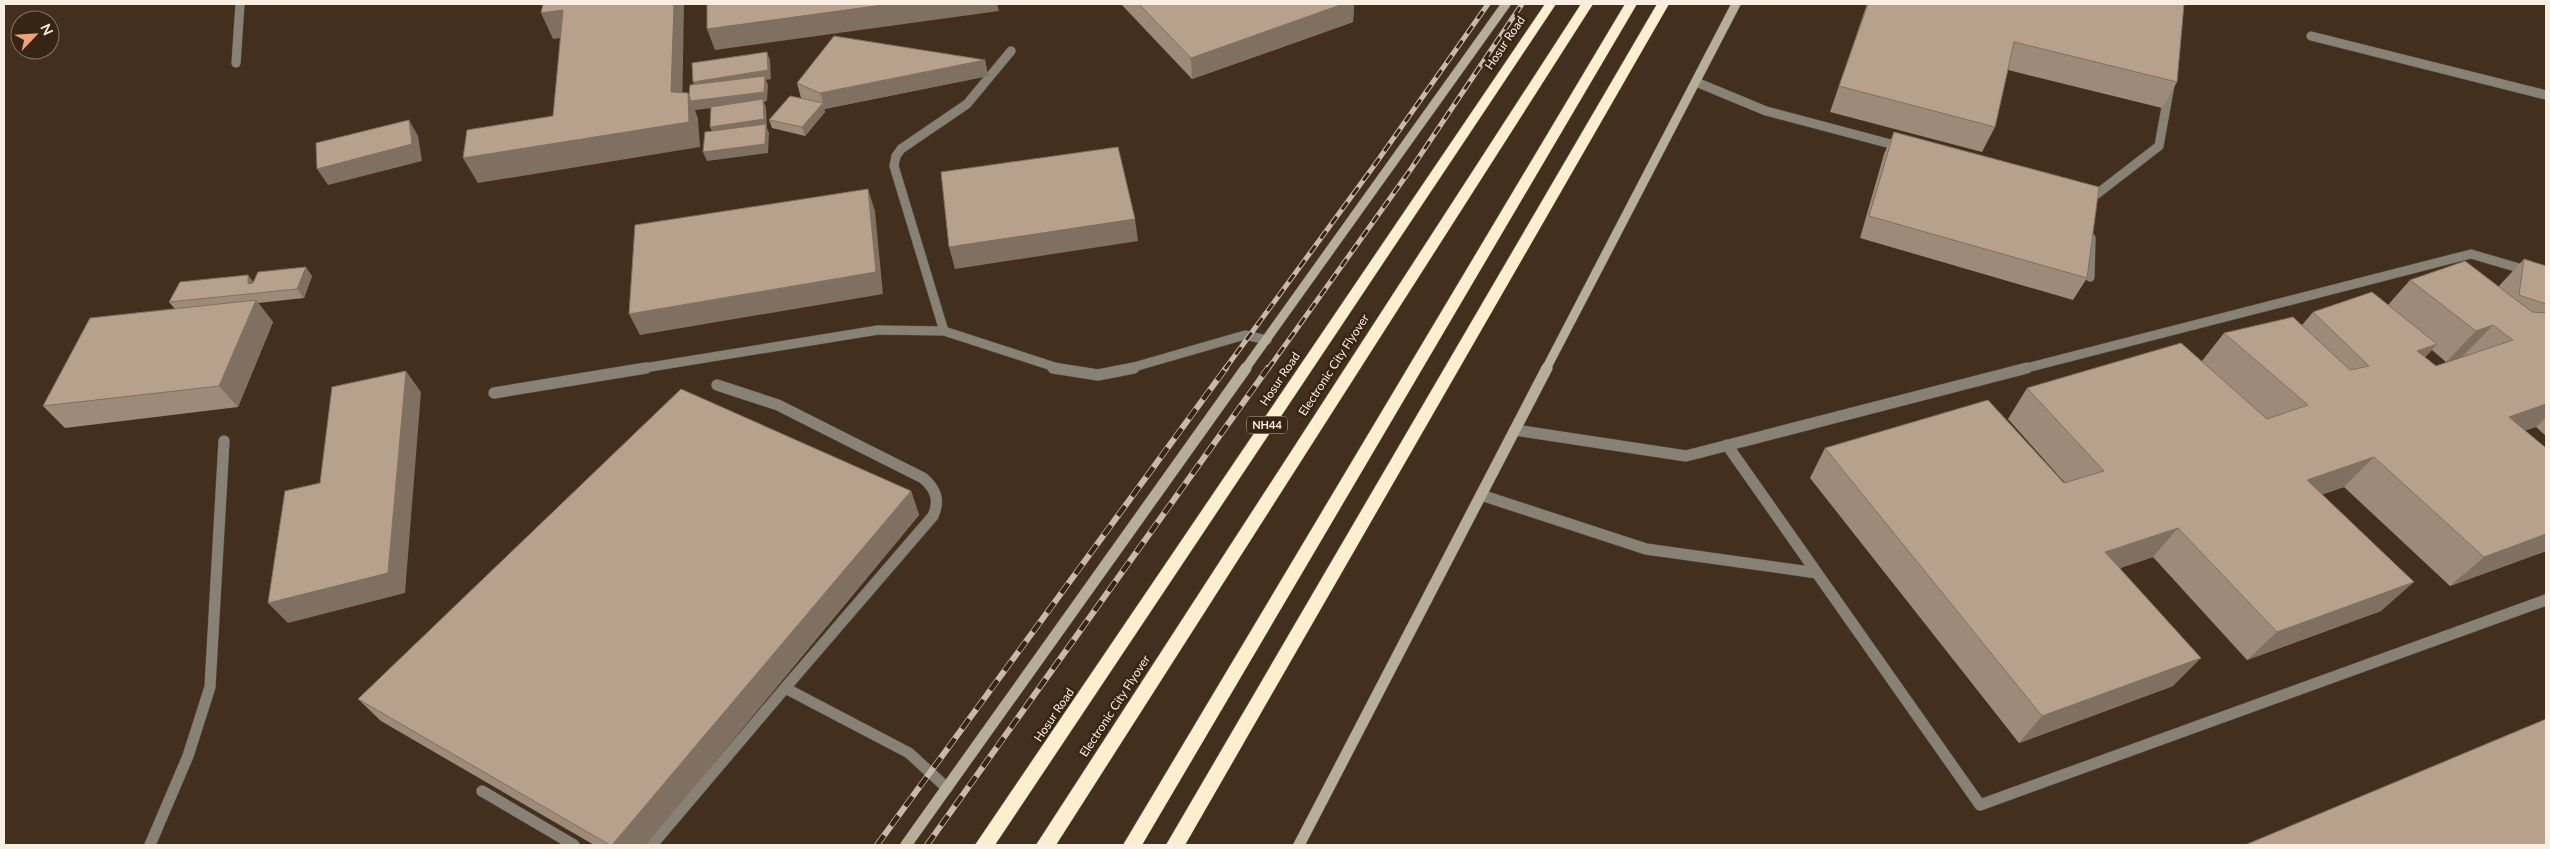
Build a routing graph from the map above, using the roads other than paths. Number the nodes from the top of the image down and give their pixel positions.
1 (240, 4) edge
2 (1506, 4) edge
3 (1550, 4) edge
4 (1587, 4) edge
5 (1631, 4) edge
6 (1663, 4) edge
7 (1736, 4) edge
8 (2311, 36) dead end
9 (1011, 51) dead end
10 (236, 63) dead end
11 (2172, 78) edge
12 (1696, 82) junction
13 (2546, 94) edge
14 (1910, 149) edge
15 (2083, 195) edge
16 (2093, 197) junction
17 (2092, 207) edge
18 (2092, 227) edge
19 (2546, 276) edge
20 (2090, 277) edge
21 (944, 331) junction
22 (1266, 340) junction
23 (717, 385) dead end
24 (494, 392) dead end
25 (1515, 430) junction
26 (224, 441) dead end
27 (1727, 445) junction
28 (1481, 495) junction
29 (1817, 573) junction
30 (2546, 600) edge
31 (785, 688) junction
32 (947, 788) junction
33 (482, 791) edge
34 (150, 845) edge
35 (574, 845) edge
36 (652, 845) edge
37 (906, 845) edge
38 (984, 845) edge
39 (1045, 845) edge
40 (1132, 845) edge
41 (1174, 845) edge
42 (1298, 845) edge

1 - 10 street
2 - 22 street
3 - 38 highway, Hosur Road / NH44
4 - 39 highway, Electronic City Flyover
5 - 40 highway
6 - 41 highway
7 - 12 street
8 - 13 street
9 - 21 street
11 - 16 street
12 - 14 street
12 - 25 street
15 - 16 street
16 - 17 street
18 - 20 street
19 - 27 street
21 - 22 street
21 - 24 street
22 - 32 street
23 - 31 street
25 - 27 street
25 - 28 street
26 - 34 street
27 - 29 street
28 - 29 street
28 - 42 street
29 - 30 street
31 - 32 street
31 - 36 street
32 - 37 street
33 - 35 street

